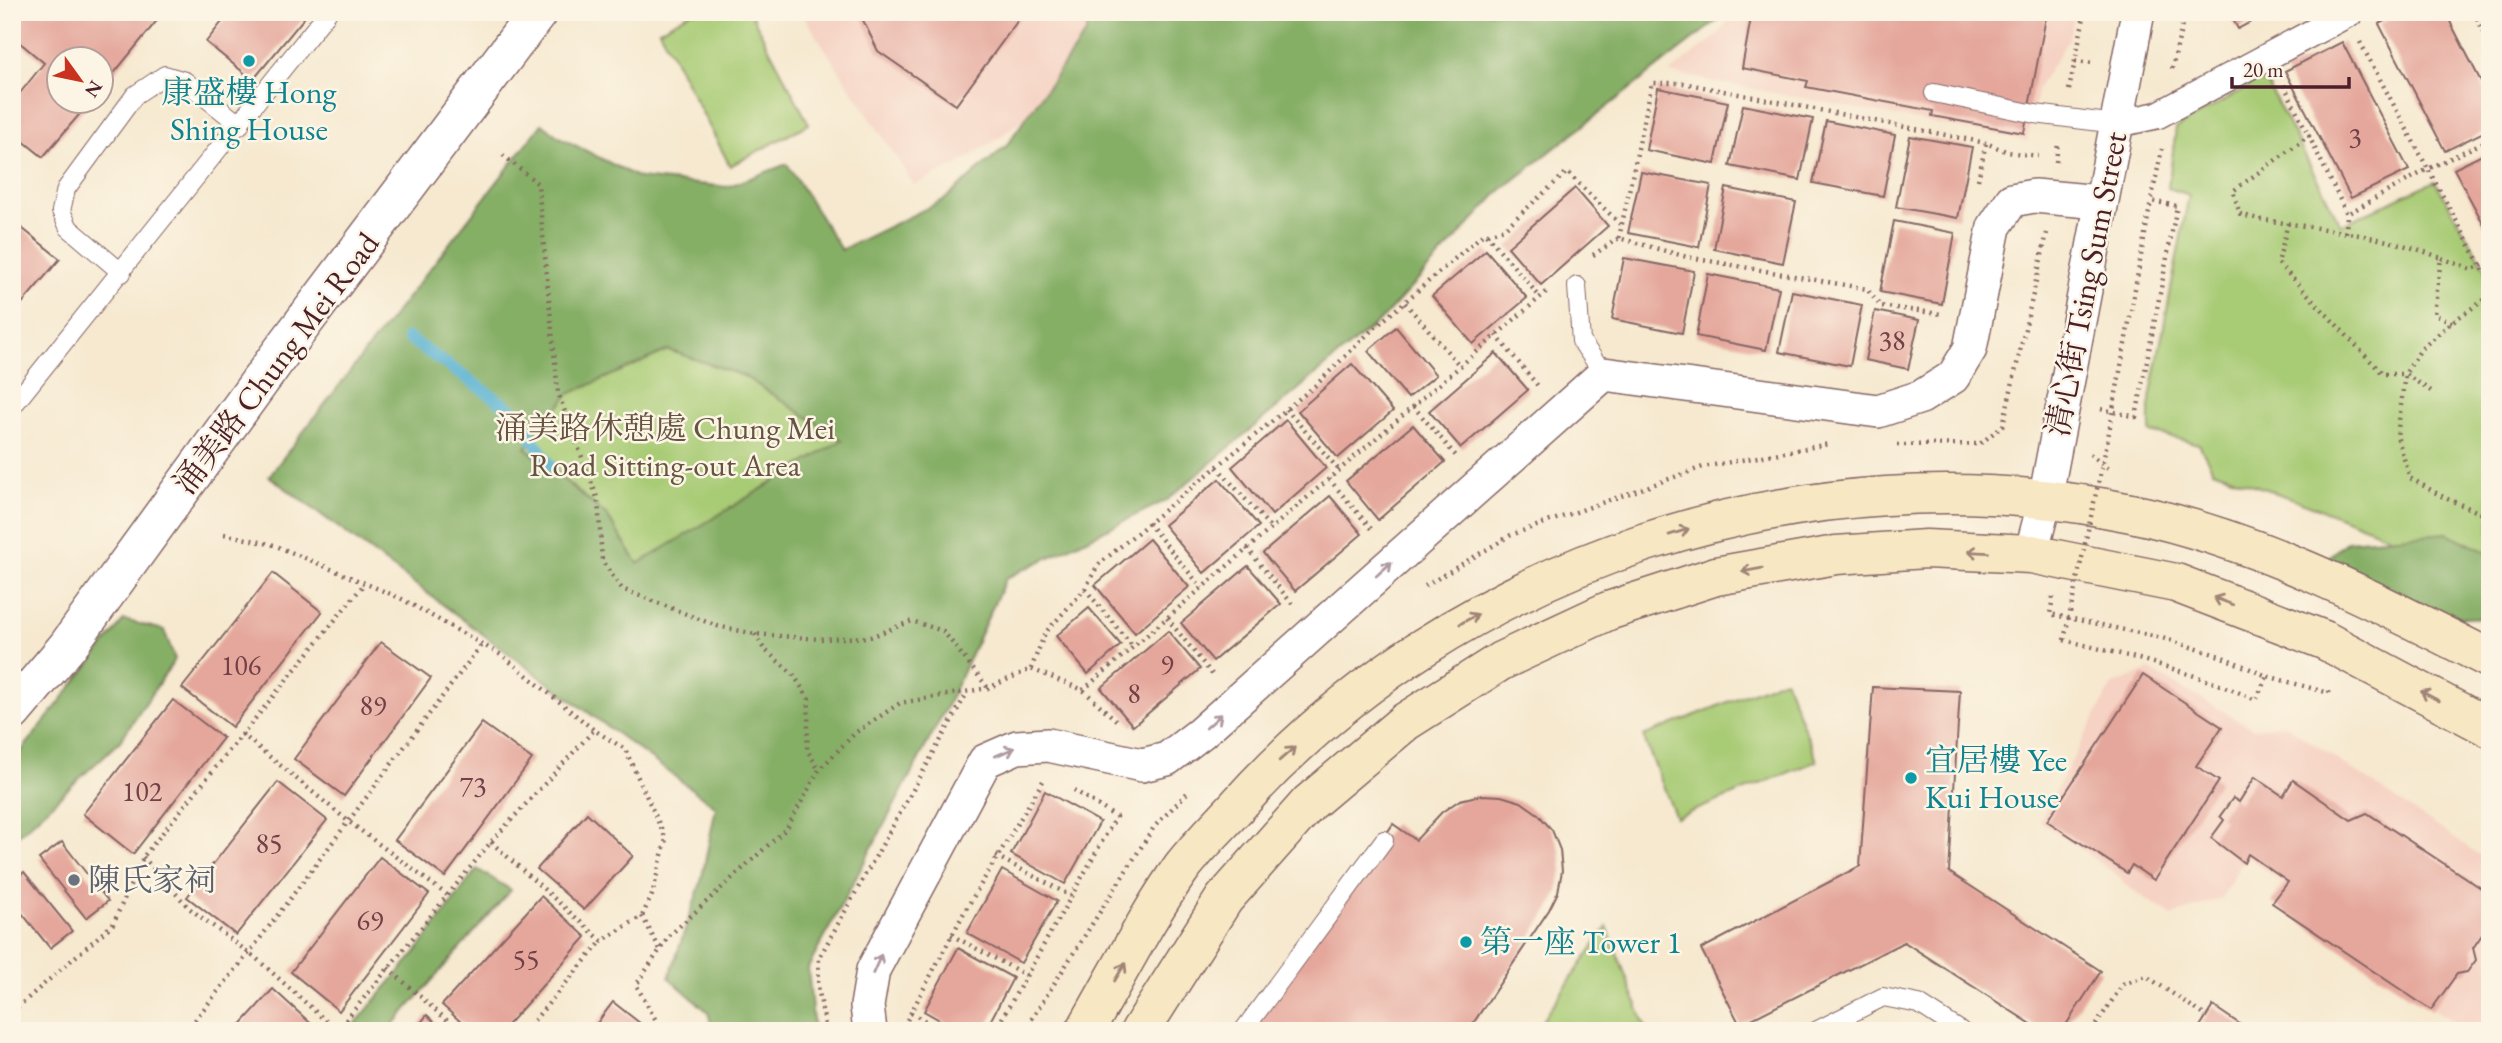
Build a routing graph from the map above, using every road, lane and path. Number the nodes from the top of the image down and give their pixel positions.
1 (328, 12) edge
2 (538, 12) edge
3 (2068, 12) edge
4 (2138, 12) edge
5 (2185, 12) edge
6 (2474, 12) edge
7 (2349, 14) edge
8 (2084, 19) dead end
9 (2490, 44) edge
10 (2269, 56) junction
11 (1934, 93) dead end
12 (2158, 115) junction
13 (2117, 124) junction
14 (240, 125) junction
15 (2310, 135) junction
16 (2490, 139) edge
17 (1986, 143) junction
18 (2162, 145) dead end
19 (503, 155) dead end
20 (2055, 159) dead end
21 (2428, 169) junction
22 (1976, 192) dead end
23 (2151, 201) junction
24 (2100, 202) junction
25 (2347, 214) junction
26 (2288, 223) junction
27 (1621, 225) junction
28 (2346, 233) junction
29 (1486, 234) junction
30 (1619, 238) junction
31 (1593, 255) junction
32 (2441, 258) junction
33 (1585, 261) dead end
34 (2482, 266) junction
35 (1596, 268) dead end
36 (122, 273) junction
37 (1559, 281) dead end
38 (2490, 282) edge
39 (1577, 286) dead end
40 (2490, 296) edge
41 (1540, 297) junction
42 (1405, 303) junction
43 (2452, 322) junction
44 (1943, 325) dead end
45 (1496, 335) junction
46 (1460, 366) junction
47 (1604, 374) junction
48 (2405, 374) junction
49 (1539, 388) dead end
50 (2434, 393) dead end
51 (1413, 406) junction
52 (12, 407) edge
53 (2096, 408) dead end
54 (1286, 409) junction
55 (1464, 465) dead end
56 (1217, 467) junction
57 (1339, 470) junction
58 (1329, 479) junction
59 (2045, 499) junction
60 (2490, 517) edge
61 (1148, 523) junction
62 (1271, 528) junction
63 (224, 534) dead end
64 (1378, 537) dead end
65 (1247, 548) junction
66 (2031, 554) junction
67 (365, 583) junction
68 (1202, 588) junction
69 (1085, 589) junction
70 (2053, 593) dead end
71 (1305, 598) dead end
72 (1295, 607) junction
73 (1284, 615) dead end
74 (1167, 618) junction
75 (755, 634) junction
76 (482, 644) junction
77 (1133, 647) junction
78 (2490, 659) edge
79 (1223, 666) dead end
80 (1031, 669) junction
81 (1213, 675) junction
82 (2267, 676) junction
83 (1206, 680) dead end
84 (988, 688) junction
85 (1083, 690) junction
86 (967, 692) junction
87 (2329, 693) dead end
88 (12, 712) edge
89 (2490, 728) edge
90 (594, 730) junction
91 (242, 734) junction
92 (1114, 759) junction
93 (819, 770) junction
94 (1049, 774) dead end
95 (1072, 788) dead end
96 (348, 821) junction
97 (1384, 840) dead end
98 (491, 842) junction
99 (996, 856) junction
100 (143, 857) junction
101 (447, 895) junction
102 (1071, 896) junction
103 (642, 916) junction
104 (951, 935) junction
105 (603, 942) junction
106 (662, 951) junction
107 (249, 953) junction
108 (388, 968) junction
109 (1026, 975) junction
110 (12, 1012) edge
111 (911, 1013) junction
112 (2206, 1016) dead end
113 (186, 1031) edge
114 (337, 1031) edge
115 (458, 1031) edge
116 (525, 1031) edge
117 (662, 1031) edge
118 (826, 1031) edge
119 (870, 1031) edge
120 (901, 1031) edge
121 (944, 1031) edge
122 (995, 1031) edge
123 (1085, 1031) edge
124 (1140, 1031) edge
125 (1243, 1031) edge
126 (1816, 1031) edge
127 (1961, 1031) edge
128 (2092, 1031) edge

1 - 14 lane
2 - 88 street, 涌美路 Chung Mei Road
3 - 8 path
4 - 13 street, 清心街 Tsing Sum Street
5 - 12 path
6 - 9 path
7 - 10 street
7 - 21 path
10 - 12 street
10 - 15 path
11 - 13 lane
12 - 13 street
13 - 24 street, 清心街 Tsing Sum Street
14 - 36 lane
14 - 36 lane
15 - 25 path
15 - 26 path
16 - 21 path
17 - 20 path
17 - 22 path
17 - 27 path
18 - 23 path
19 - 75 path
21 - 25 path
21 - 34 path
23 - 53 path
23 - 82 path, bridge
24 - 47 street
24 - 59 street, 清心街 Tsing Sum Street
25 - 28 path
26 - 28 path
26 - 48 path
27 - 29 path
27 - 30 path
28 - 32 path
29 - 41 path
29 - 42 path
30 - 31 path
30 - 44 path
31 - 33 path
31 - 35 path
32 - 34 path
32 - 43 path
34 - 38 path
36 - 52 lane
37 - 41 path
39 - 47 lane
40 - 43 path
41 - 45 path
42 - 46 path
42 - 54 path
43 - 48 path
45 - 46 path
45 - 49 path
46 - 51 path
92 -> 47 street
48 - 50 path
48 - 60 path
51 - 55 path
51 - 57 path
54 - 56 path
54 - 57 path
56 - 61 path
56 - 62 path
57 - 58 path
58 - 62 path
58 - 64 path
59 - 66 street, 清心街 Tsing Sum Street
59 - 78 main road
123 -> 59 main road
61 - 68 path
61 - 69 path
62 - 65 path
63 - 67 path
65 - 68 path
65 - 72 path
89 -> 66 main road
66 -> 124 main road
67 - 76 path
67 - 91 path
68 - 74 path
69 - 77 path
69 - 80 path
70 - 82 path
71 - 72 path
72 - 73 path
74 - 77 path
74 - 81 path
75 - 84 path
75 - 93 path
76 - 90 path
76 - 96 path
77 - 85 path
79 - 81 path
80 - 84 path
80 - 85 path
81 - 83 path
82 - 87 path
84 - 86 path
85 - 92 path
86 - 93 path
86 - 118 path
90 - 98 path
90 - 103 path
91 - 96 path
91 - 100 path
119 -> 92 street
93 - 106 path
94 - 99 path
95 - 102 path
96 - 101 path
96 - 107 path
97 - 125 lane
98 - 101 path
98 - 105 path
99 - 102 path
99 - 104 path
100 - 107 path
100 - 110 path
101 - 108 path
102 - 109 path
103 - 105 path
103 - 106 path
104 - 109 path
104 - 111 path
105 - 116 path
106 - 117 path
107 - 113 path
107 - 114 path
108 - 114 path
108 - 115 path
109 - 122 path
111 - 120 path
111 - 121 path
112 - 128 path
126 - 127 lane

